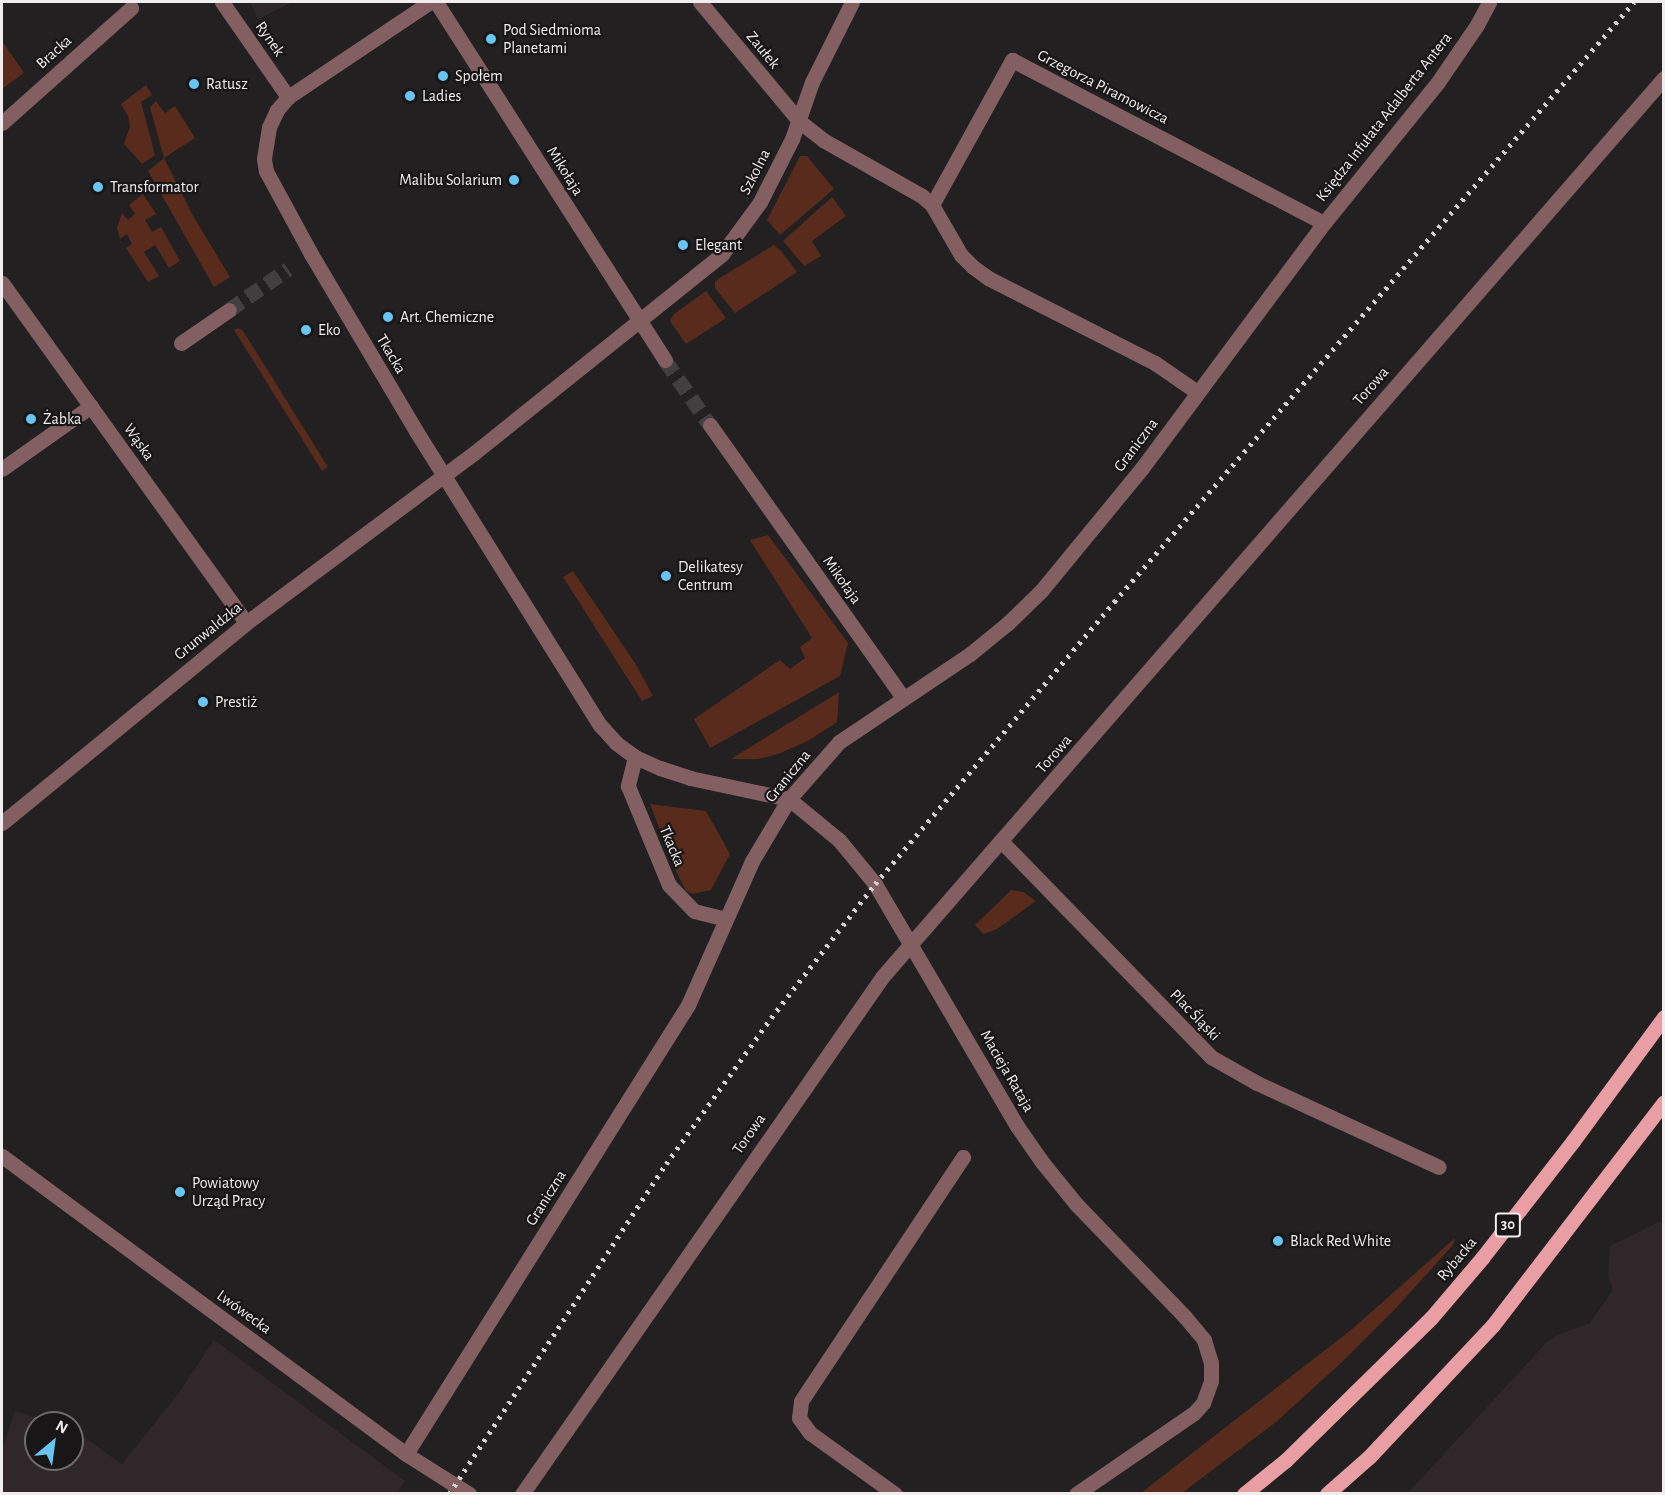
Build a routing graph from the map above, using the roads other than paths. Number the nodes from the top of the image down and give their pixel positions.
1 (222, 2) edge
2 (430, 2) edge
3 (436, 2) edge
4 (700, 2) edge
5 (852, 2) edge
6 (1489, 2) edge
7 (131, 8) dead end
8 (1664, 78) edge
9 (288, 97) junction
10 (799, 120) junction
11 (2, 123) edge
12 (932, 205) junction
13 (1324, 223) junction
14 (2, 283) edge
15 (229, 310) tunnel mouth
16 (639, 321) junction
17 (181, 343) dead end
18 (665, 360) tunnel mouth
19 (1197, 392) junction
20 (91, 406) junction
21 (710, 425) tunnel mouth
22 (2, 469) edge
23 (443, 475) junction
24 (246, 623) junction
25 (903, 698) junction
26 (635, 757) junction
27 (789, 799) junction
28 (2, 823) edge
29 (1002, 842) junction
30 (725, 919) junction
31 (912, 943) junction
32 (1664, 1017) edge
33 (1664, 1102) edge
34 (2, 1156) edge
35 (963, 1157) dead end
36 (1439, 1167) dead end
37 (406, 1454) junction
38 (469, 1494) edge
39 (522, 1494) edge
40 (895, 1494) edge
41 (1076, 1494) edge
42 (1244, 1494) edge
43 (1327, 1494) edge

1 - 9 street, Rynek
2 - 9 street, Tkacka
3 - 16 street, Mikołaja
4 - 10 street, Zaułek
5 - 10 street, Szkolna
6 - 13 street, Księdza Infułata Adalberta Antera
7 - 11 street, Bracka
8 - 29 street, Torowa
9 - 23 street, Tkacka
10 - 12 street
10 - 16 street, Szkolna
12 - 13 street, Grzegorza Piramowicza
12 - 19 street
13 - 19 street, Graniczna
14 - 20 street, Wąska
15 - 17 street
16 - 18 street, Mikołaja
16 - 23 street, Szkolna
19 - 25 street, Graniczna
20 - 22 street
20 - 24 street, Wąska
21 - 25 street, Mikołaja
23 - 24 street, Grunwaldzka
23 - 26 street, Tkacka
24 - 28 street, Grunwaldzka
25 - 27 street, Graniczna
26 - 27 street, Tkacka
26 - 30 street, Tkacka
27 - 30 street, Graniczna
27 - 31 street, Macieja Rataja
29 - 31 street, Torowa
29 - 36 street, Plac Śląski
30 - 37 street, Graniczna
31 - 39 street, Torowa
31 - 41 street, Macieja Rataja
32 - 42 main road, Rybacka / 30
33 - 43 main road
34 - 37 street, Lwówecka
35 - 40 street
37 - 38 street, Lwówecka

